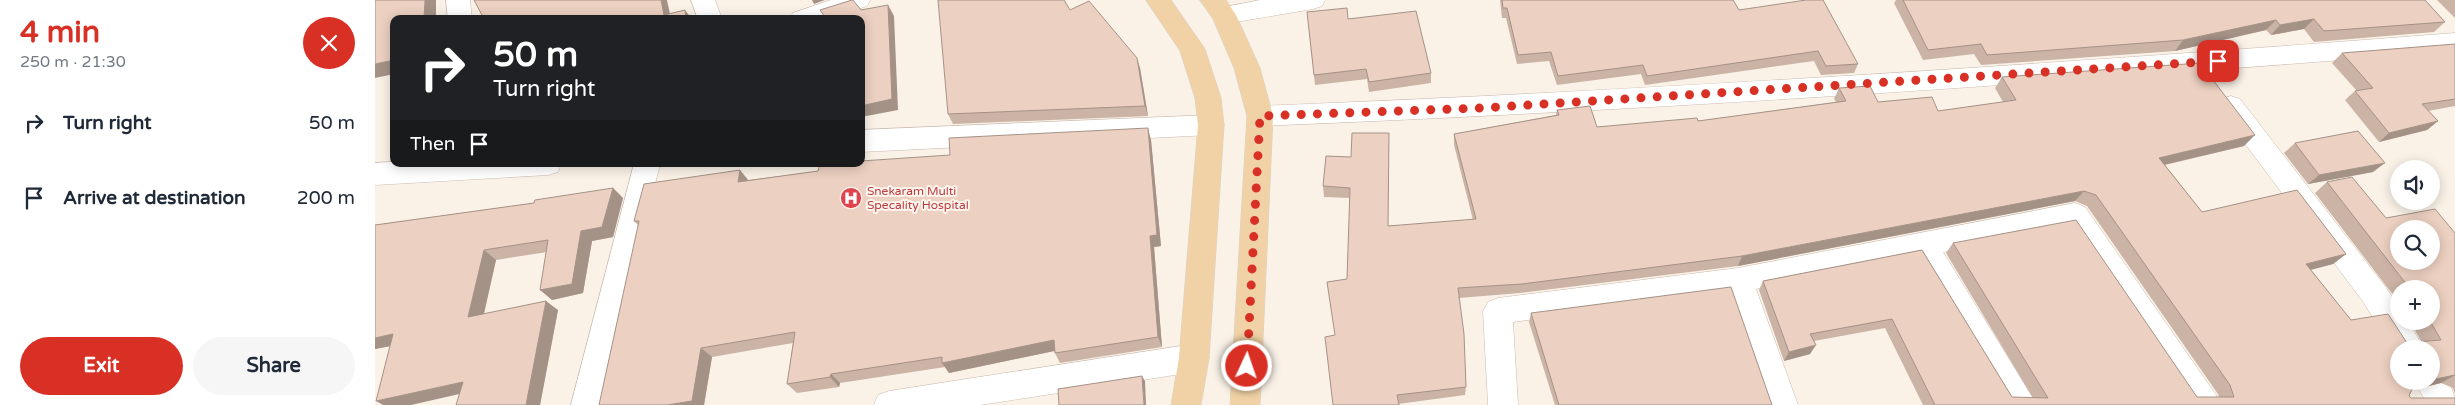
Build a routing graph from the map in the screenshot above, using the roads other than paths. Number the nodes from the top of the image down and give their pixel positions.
1 (458, 0) edge
2 (703, 0) edge
3 (858, 0) edge
4 (1158, 0) edge
5 (1313, 0) edge
6 (1218, 8) edge
7 (460, 15) edge
8 (709, 15) edge
9 (814, 15) edge
10 (2437, 18) edge
11 (2455, 36) edge
12 (2455, 42) edge
13 (2198, 63) junction
14 (1260, 116) junction
15 (1211, 125) junction
16 (865, 140) edge
17 (461, 167) edge
18 (646, 167) edge
19 (375, 174) edge
20 (1923, 245) junction
21 (1738, 280) junction
22 (2403, 340) edge
23 (1194, 358) junction
24 (2438, 395) edge
25 (586, 405) edge
26 (889, 405) edge
27 (1186, 405) edge
28 (1245, 405) edge
29 (1503, 405) edge
30 (1783, 405) edge
31 (2022, 405) edge
32 (2205, 405) edge
33 (2411, 405) edge

1 - 7 street
2 - 8 street
3 - 9 street
4 - 15 main road
5 - 6 street
6 - 14 main road
10 - 11 street
12 - 13 street
13 - 14 street
13 - 22 street
14 - 28 main road
15 - 16 street
15 - 23 main road
17 - 19 street
18 - 25 street
20 - 21 street
20 - 31 street
20 - 32 street
21 - 29 street
21 - 30 street
23 - 26 street
23 - 27 main road
24 - 33 street

